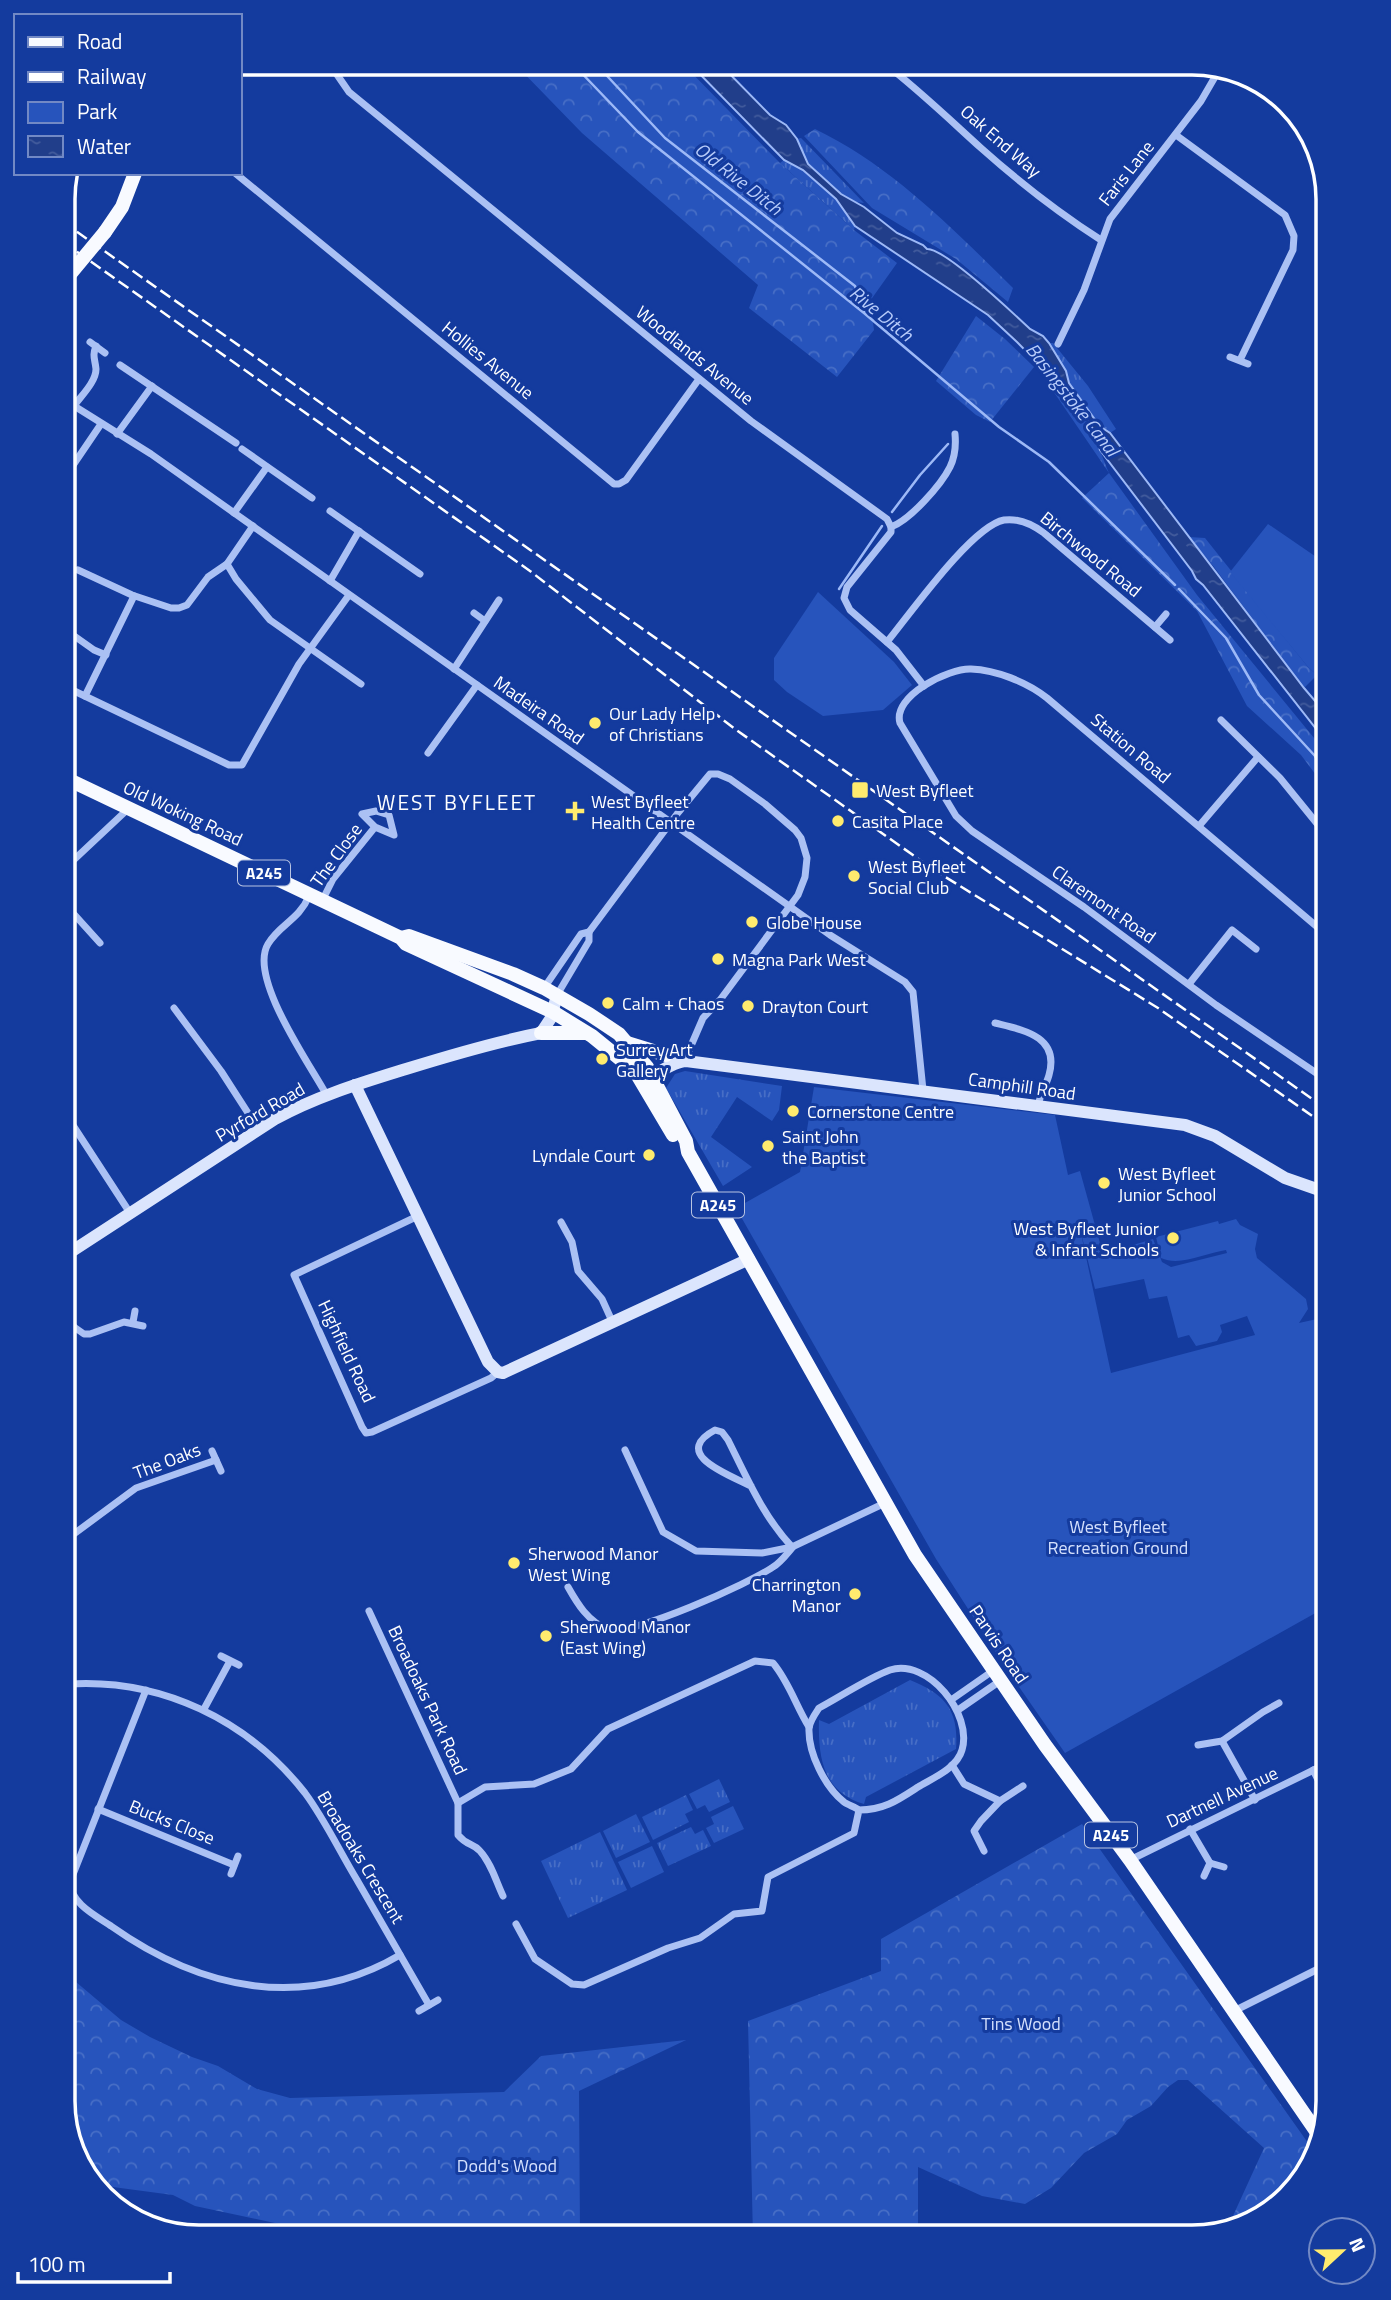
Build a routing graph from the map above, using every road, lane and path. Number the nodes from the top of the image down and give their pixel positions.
1 (337, 75) edge
2 (901, 76) edge
3 (1214, 78) edge
4 (1176, 135) junction
5 (134, 175) edge
6 (237, 175) edge
7 (1101, 240) junction
8 (76, 268) edge
9 (1058, 344) dead end
10 (105, 353) dead end
11 (1230, 357) dead end
12 (1240, 360) junction
13 (1248, 364) dead end
14 (120, 365) dead end
15 (699, 379) junction
16 (152, 386) junction
17 (76, 403) edge
18 (76, 407) edge
19 (101, 424) junction
20 (117, 434) junction
21 (955, 434) dead end
22 (76, 461) edge
23 (267, 467) junction
24 (312, 498) dead end
25 (330, 511) dead end
26 (234, 513) junction
27 (253, 526) junction
28 (891, 527) junction
29 (359, 531) junction
30 (227, 564) junction
31 (78, 570) dead end
32 (420, 574) dead end
33 (330, 581) junction
34 (349, 595) junction
35 (134, 596) junction
36 (499, 600) dead end
37 (474, 613) dead end
38 (1166, 614) dead end
39 (485, 621) junction
40 (1155, 627) junction
41 (76, 637) edge
42 (1170, 640) dead end
43 (887, 642) junction
44 (309, 649) junction
45 (106, 655) junction
46 (454, 669) junction
47 (361, 684) dead end
48 (477, 685) junction
49 (924, 686) junction
50 (76, 692) edge
51 (85, 696) junction
52 (899, 718) joint
53 (1221, 720) dead end
54 (428, 753) dead end
55 (1258, 757) junction
56 (76, 782) edge
57 (128, 809) junction
58 (671, 822) junction
59 (1316, 822) edge
60 (1199, 826) junction
61 (375, 827) dead end
62 (76, 858) edge
63 (316, 898) junction
64 (790, 907) junction
65 (76, 916) edge
66 (1316, 926) edge
67 (590, 932) junction
68 (401, 938) junction
69 (100, 943) dead end
70 (1256, 949) dead end
71 (1189, 984) junction
72 (550, 992) junction
73 (174, 1008) dead end
74 (546, 1009) junction
75 (180, 1016) junction
76 (173, 1021) dead end
77 (995, 1023) dead end
78 (539, 1033) junction
79 (588, 1033) junction
80 (628, 1043) junction
81 (666, 1055) junction
82 (692, 1059) junction
83 (1316, 1073) edge
84 (644, 1074) junction
85 (355, 1085) junction
86 (923, 1090) junction
87 (327, 1094) junction
88 (1038, 1106) junction
89 (76, 1129) edge
90 (259, 1130) junction
91 (1316, 1189) edge
92 (130, 1213) junction
93 (418, 1216) junction
94 (561, 1222) dead end
95 (75, 1250) edge
96 (749, 1259) junction
97 (135, 1311) dead end
98 (612, 1321) junction
99 (133, 1322) junction
100 (143, 1326) dead end
101 (75, 1328) edge
102 (498, 1372) junction
103 (625, 1450) dead end
104 (212, 1451) dead end
105 (216, 1460) junction
106 (220, 1471) dead end
107 (751, 1486) junction
108 (885, 1503) junction
109 (75, 1533) edge
110 (792, 1547) junction
111 (568, 1587) dead end
112 (369, 1611) dead end
113 (221, 1656) dead end
114 (230, 1661) junction
115 (239, 1665) dead end
116 (998, 1675) junction
117 (75, 1683) edge
118 (146, 1690) junction
119 (951, 1700) junction
120 (1279, 1703) dead end
121 (204, 1709) junction
122 (958, 1710) junction
123 (809, 1727) junction
124 (1222, 1741) junction
125 (1198, 1745) dead end
126 (952, 1765) junction
127 (1316, 1769) edge
128 (1313, 1770) junction
129 (1316, 1776) edge
130 (1023, 1786) dead end
131 (1255, 1800) junction
132 (1000, 1801) junction
133 (458, 1803) junction
134 (98, 1809) junction
135 (859, 1810) junction
136 (1190, 1829) junction
137 (985, 1851) dead end
138 (238, 1856) dead end
139 (1129, 1860) junction
140 (1210, 1864) junction
141 (234, 1865) junction
142 (75, 1867) edge
143 (1224, 1867) dead end
144 (231, 1874) dead end
145 (1204, 1877) dead end
146 (503, 1896) dead end
147 (75, 1897) edge
148 (516, 1924) dead end
149 (400, 1955) junction
150 (1316, 1970) edge
151 (438, 2000) dead end
152 (429, 2005) junction
153 (419, 2011) dead end
154 (1232, 2011) junction
155 (1313, 2126) edge

1 - 15 street, Woodlands Avenue
2 - 7 street, Oak End Way
3 - 4 street, Faris Lane
4 - 7 street, Faris Lane
4 - 12 street
5 - 8 main road, bridge
6 - 15 street, Hollies Avenue
7 - 9 street, Faris Lane
10 - 17 street
11 - 12 street
12 - 13 street
14 - 16 street
15 - 28 street, Woodlands Avenue
16 - 20 street
16 - 23 street
18 - 19 street, Madeira Road
19 - 20 street, Madeira Road
19 - 22 street
20 - 26 street, Madeira Road
21 - 28 street
23 - 24 street
23 - 26 street
25 - 29 street
26 - 27 street, Madeira Road
27 - 30 street
27 - 33 street, Madeira Road
28 - 43 street
29 - 32 street
29 - 33 street
30 - 35 street
30 - 44 street
31 - 35 street
33 - 34 street, Madeira Road
34 - 44 street
34 - 46 street, Madeira Road
35 - 45 street
36 - 39 street
37 - 39 street
38 - 40 street
39 - 46 street
40 - 42 street, Birchwood Road
40 - 43 street, Birchwood Road
41 - 45 street
43 - 49 street
44 - 47 street
44 - 51 street
45 - 51 street
46 - 48 street, Madeira Road
48 - 54 street
48 - 58 street, Madeira Road
49 - 52 street, Station Road
49 - 60 street, Station Road
50 - 51 street
52 - 71 street, Claremont Road
53 - 55 street
55 - 59 street
55 - 60 street
56 - 57 main road, Old Woking Road / A245
57 - 62 street
57 - 63 main road, Old Woking Road / A245
58 - 64 street, Madeira Road
58 - 64 street
58 - 67 street
60 - 66 street, Station Road
61 - 63 street, The Close
63 - 68 main road, Old Woking Road / A245
63 - 87 street, The Close
64 - 82 street
64 - 86 street, Madeira Road
65 - 69 street
67 - 72 street
67 - 72 street
68 - 72 main road, Old Woking Road / A245
68 - 74 main road, Old Woking Road / A245
70 - 71 street
71 - 83 street, Claremont Road
72 - 74 street
72 - 80 main road, Old Woking Road / A245
73 - 75 street
74 - 78 street
74 - 79 main road, Old Woking Road / A245
75 - 76 street
75 - 90 street
77 - 88 street
78 - 79 main road
78 - 85 street, Pyrford Road
79 - 84 main road, Old Woking Road / A245
80 - 81 main road
80 - 84 main road, Old Woking Road / A245
81 - 82 street, Camphill Road
81 - 84 street
82 - 84 street, Camphill Road
82 - 86 street, Camphill Road
84 - 96 main road, Parvis Road / A245
85 - 87 street, Pyrford Road
85 - 93 street
86 - 88 street, Camphill Road
87 - 90 street, Pyrford Road
88 - 91 street, Camphill Road
89 - 92 street
90 - 92 street, Pyrford Road
92 - 95 street, Pyrford Road
93 - 102 street
93 - 102 street, Highfield Road
94 - 98 street
96 - 98 street, Highfield Road
96 - 108 main road, Parvis Road / A245
97 - 99 street
98 - 102 street, Highfield Road
99 - 100 street
99 - 101 street
103 - 110 street
104 - 105 street, The Oaks
105 - 106 street, The Oaks
105 - 109 street, The Oaks
107 - 107 street
107 - 110 street
108 - 110 street
108 - 116 main road, Parvis Road / A245
110 - 111 street
112 - 133 street, Broadoaks Park Road
113 - 114 street
114 - 115 street
114 - 121 street
116 - 119 street
116 - 122 street
116 - 139 main road, Parvis Road / A245
117 - 118 street, Broadoaks Crescent
118 - 121 street, Broadoaks Crescent
118 - 134 street
119 - 122 street
119 - 123 street
120 - 124 street
121 - 149 street, Broadoaks Crescent
122 - 126 street
123 - 133 street, Broadoaks Park Road
123 - 135 street, Broadoaks Park Road
124 - 125 street
124 - 131 street
126 - 132 street
126 - 135 street
127 - 128 street, Dartnell Avenue
128 - 129 street
128 - 131 street, Dartnell Avenue
130 - 132 street
131 - 136 street, Dartnell Avenue
132 - 137 street
133 - 146 street, Broadoaks Park Road
134 - 141 street, Bucks Close
134 - 142 street
135 - 148 street
136 - 139 street, Dartnell Avenue
136 - 140 street
138 - 141 street
139 - 154 main road, Parvis Road / A245
140 - 143 street
140 - 145 street
141 - 144 street
147 - 149 street
149 - 152 street, Broadoaks Crescent
150 - 154 street
151 - 152 street
152 - 153 street
154 - 155 main road, Parvis Road / A245

